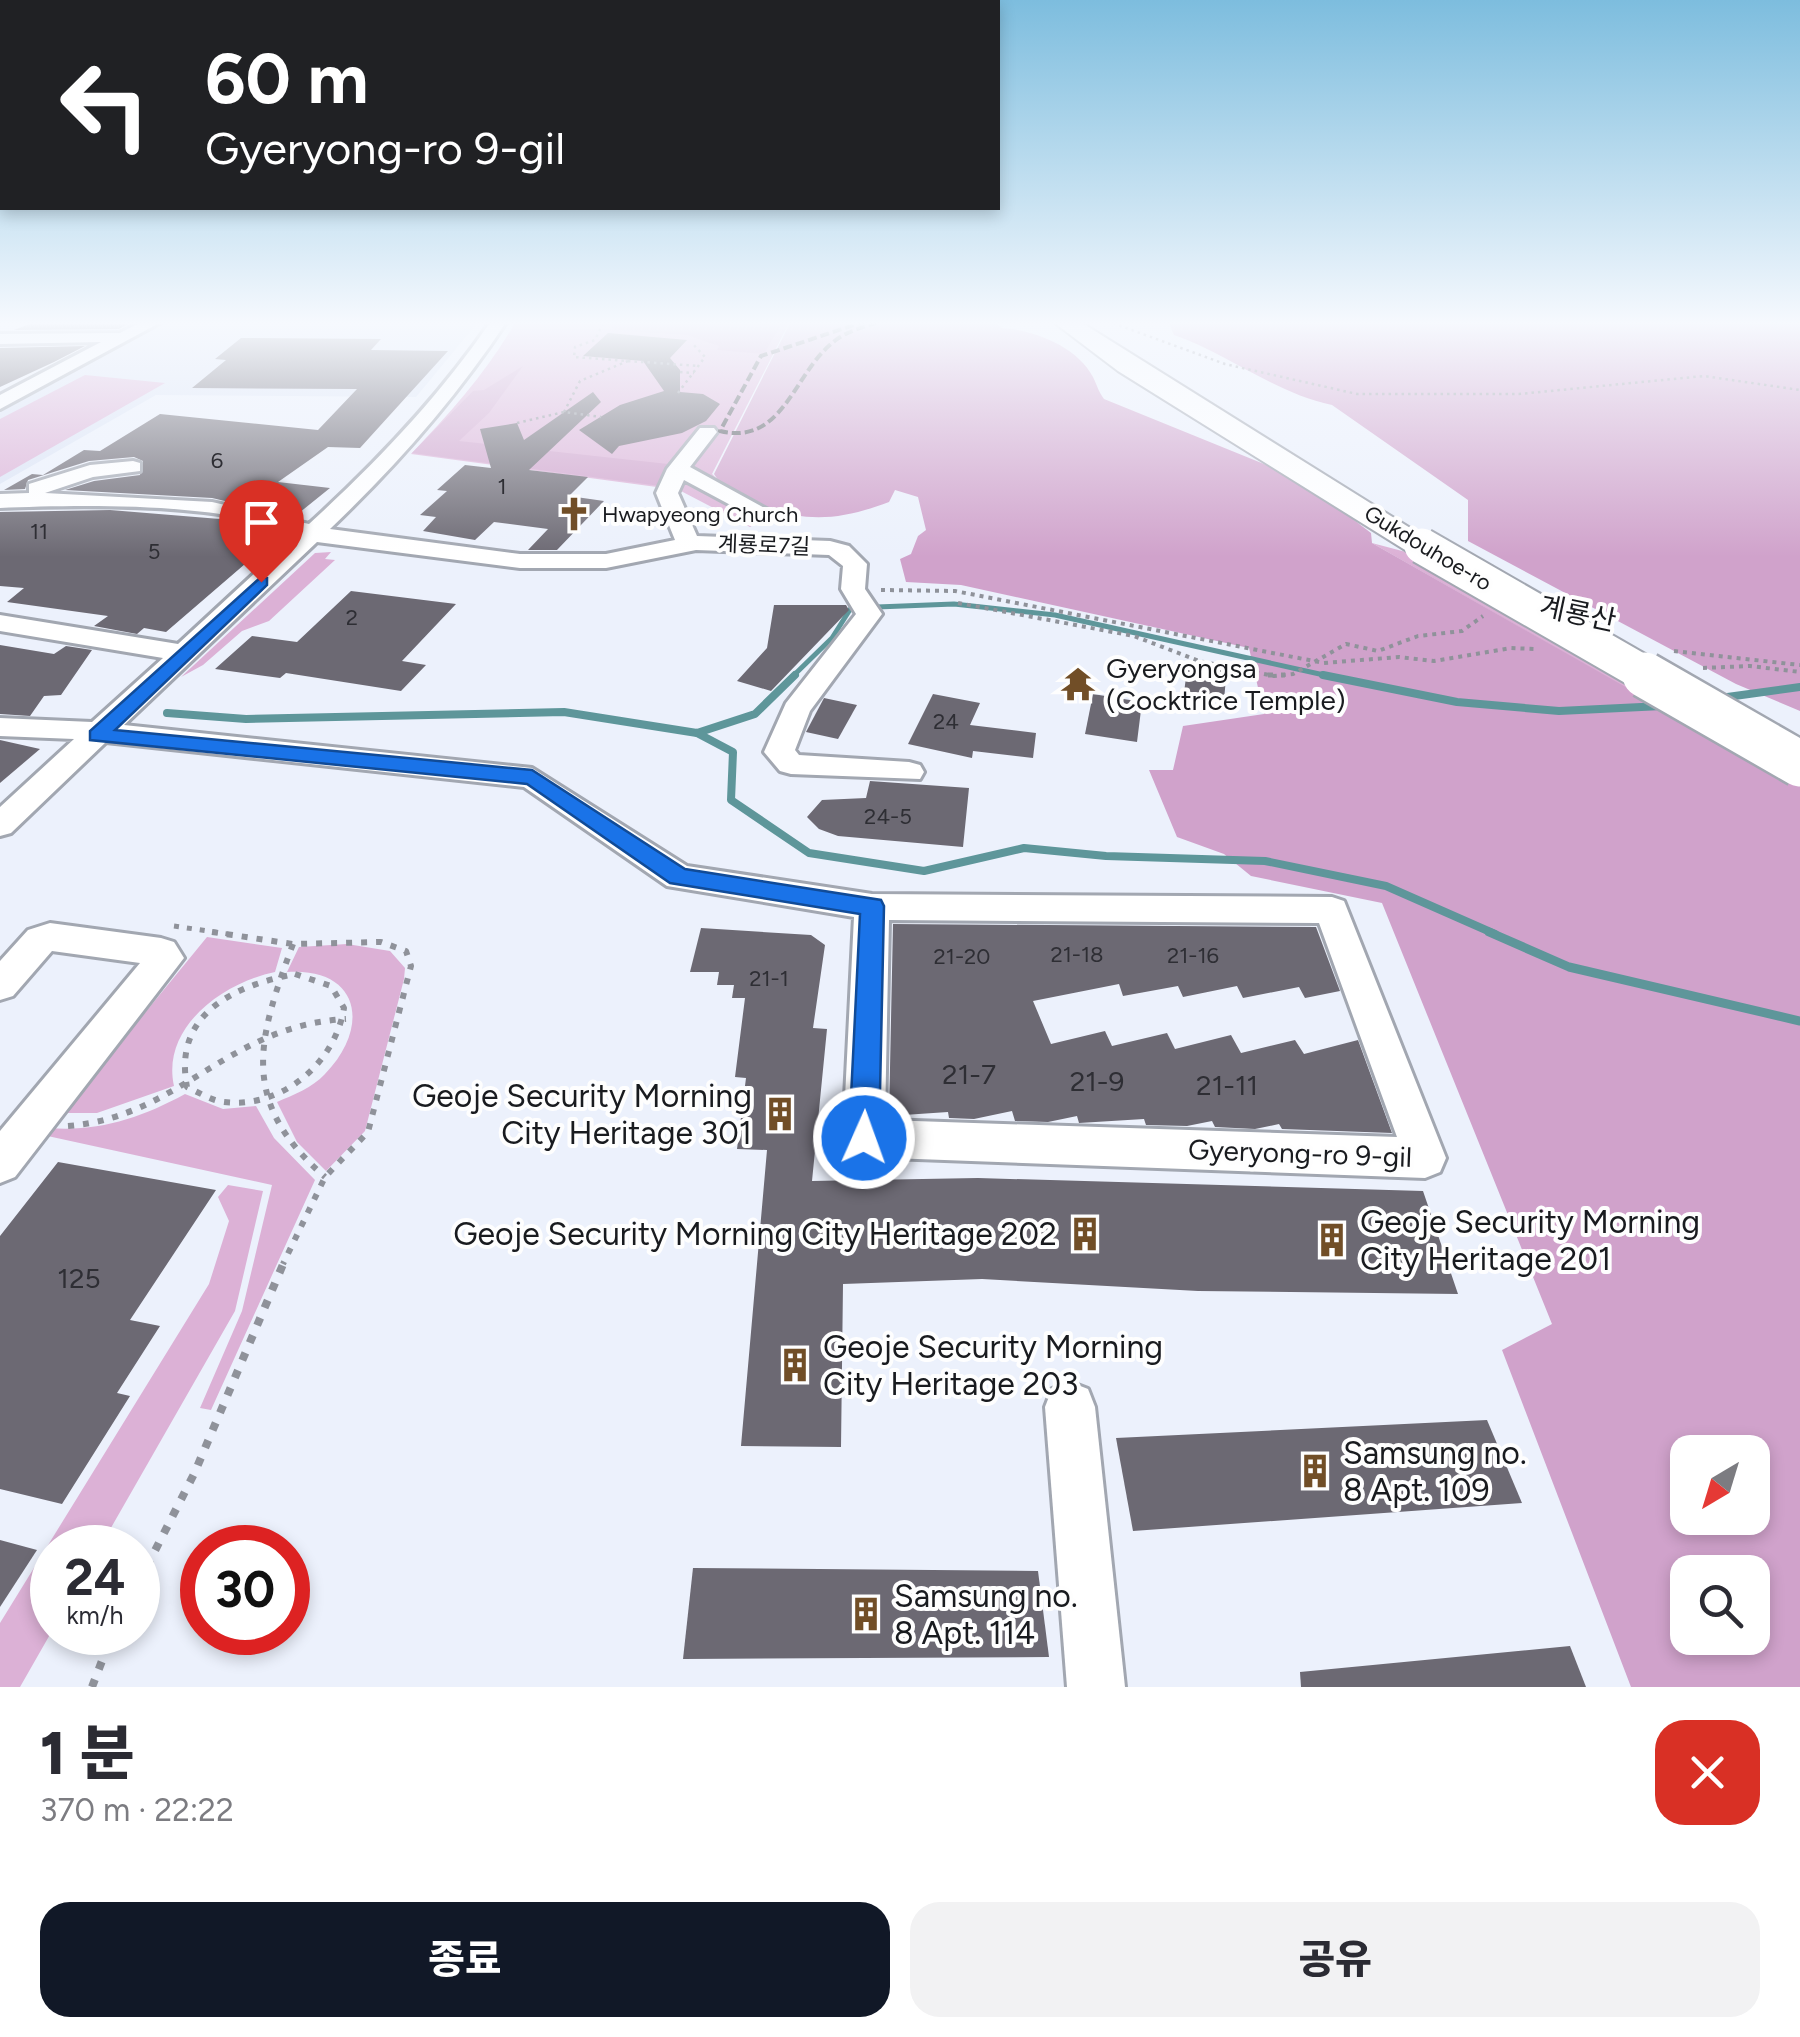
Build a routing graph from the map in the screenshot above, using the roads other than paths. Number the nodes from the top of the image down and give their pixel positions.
1 (442, 400) edge
2 (1187, 400) edge
3 (1208, 400) edge
4 (707, 432) dead end
5 (133, 468) dead end
6 (678, 469) junction
7 (2, 500) edge
8 (759, 510) dead end
9 (312, 534) junction
10 (1432, 542) junction
11 (688, 544) junction
12 (0, 623) edge
13 (184, 652) junction
14 (0, 727) edge
15 (98, 735) junction
16 (1800, 737) edge
17 (1800, 764) edge
18 (909, 772) dead end
19 (14, 799) edge
20 (0, 825) edge
21 (872, 906) junction
22 (0, 985) edge
23 (0, 1164) edge
24 (1070, 1407) dead end
25 (1096, 1687) edge

1 - 9 street
2 - 10 highway, Gukdouhoe-ro
3 - 10 highway, Gukdouhoe-ro
4 - 6 street
5 - 7 street
6 - 8 street
6 - 11 street
7 - 9 street, 계룡로7길
9 - 11 street, 계룡로7길
9 - 13 street
10 - 16 highway, Gukdouhoe-ro
10 - 17 highway, Gukdouhoe-ro, bridge
11 - 18 street, 계룡로7길
12 - 13 street
13 - 15 street
14 - 15 street, Gyeryong-ro 9-gil
15 - 19 street
15 - 21 street, Gyeryong-ro 9-gil
19 - 20 street
21 - 21 street, Gyeryong-ro 9-gil
22 - 23 street
24 - 25 street

